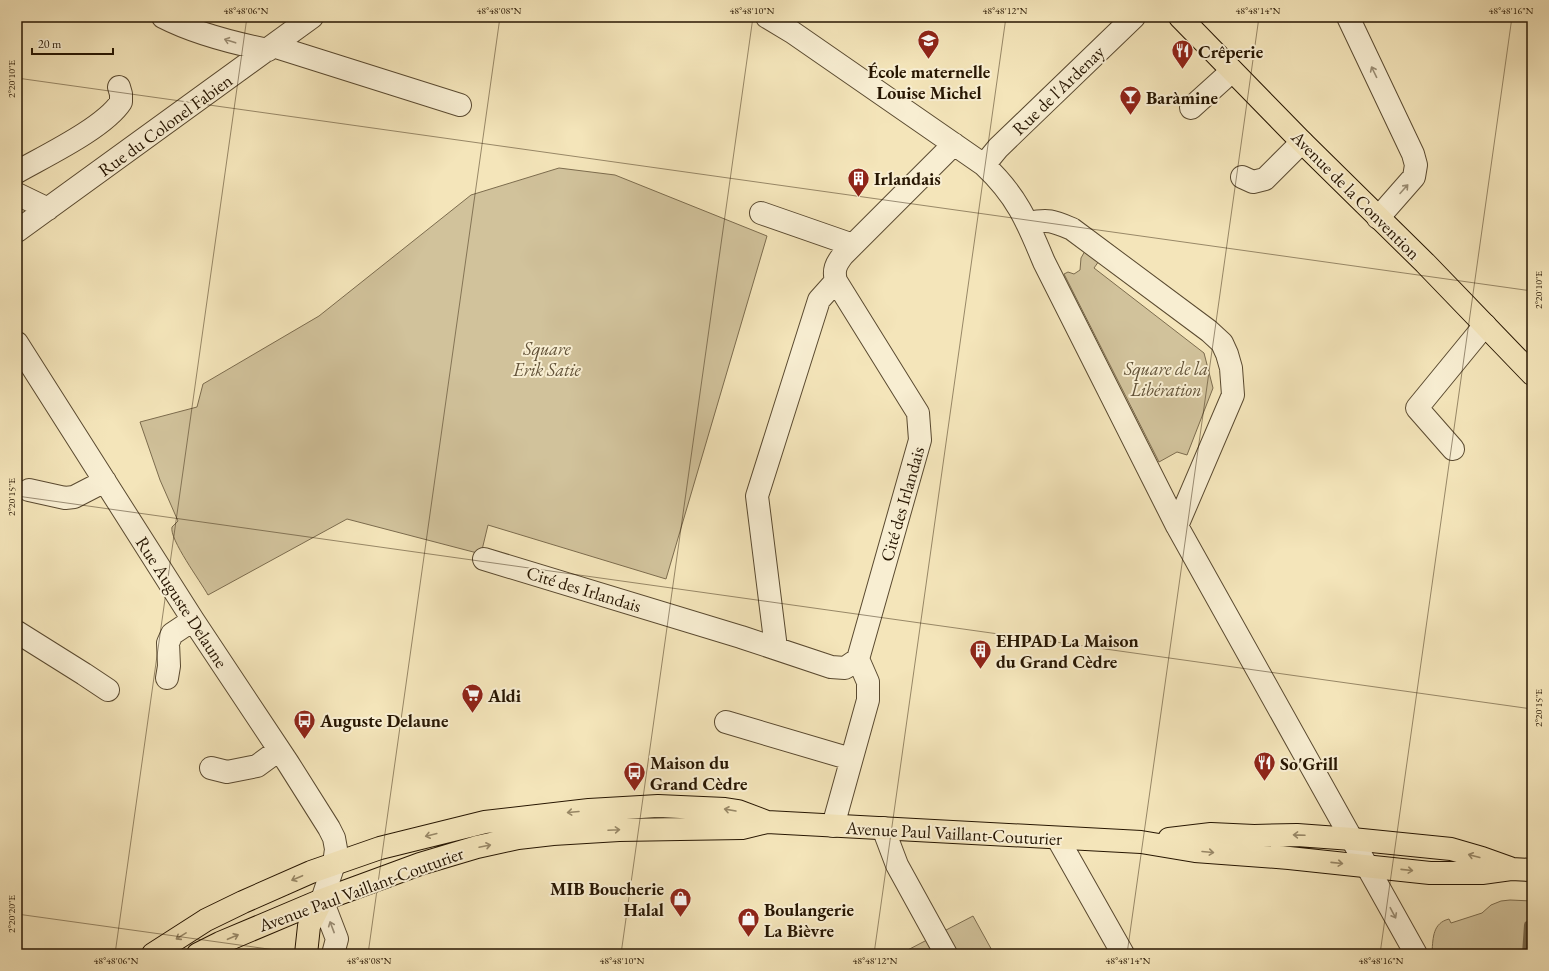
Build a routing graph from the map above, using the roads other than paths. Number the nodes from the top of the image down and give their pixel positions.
1 (163, 17) edge
2 (312, 17) edge
3 (767, 17) edge
4 (1134, 17) edge
5 (1180, 17) edge
6 (1348, 17) edge
7 (271, 48) junction
8 (1232, 71) junction
9 (119, 87) dead end
10 (460, 105) dead end
11 (1191, 108) dead end
12 (1302, 142) junction
13 (954, 144) junction
14 (984, 165) junction
15 (17, 172) edge
16 (1242, 177) dead end
17 (17, 194) edge
18 (48, 209) junction
19 (761, 213) dead end
20 (1378, 218) junction
21 (1028, 223) junction
22 (17, 231) edge
23 (853, 244) junction
24 (836, 282) junction
25 (1485, 325) junction
26 (17, 343) edge
27 (1532, 374) edge
28 (1453, 448) dead end
29 (105, 481) junction
30 (29, 490) dead end
31 (1177, 526) junction
32 (484, 559) dead end
33 (194, 620) junction
34 (17, 632) edge
35 (776, 648) junction
36 (858, 659) junction
37 (167, 678) dead end
38 (108, 690) dead end
39 (726, 722) dead end
40 (280, 750) junction
41 (851, 759) junction
42 (210, 768) dead end
43 (767, 822) junction
44 (833, 826) junction
45 (883, 828) junction
46 (1058, 839) junction
47 (1352, 839) junction
48 (1141, 842) junction
49 (334, 864) junction
50 (1368, 866) junction
51 (1522, 869) edge
52 (322, 900) junction
53 (153, 954) edge
54 (198, 954) edge
55 (306, 954) edge
56 (333, 954) edge
57 (946, 954) edge
58 (1123, 954) edge
59 (1416, 954) edge

7 -> 1 street
2 - 7 street, Rue du Colonel Fabien
3 - 13 street
4 - 14 street, Rue de l'Ardenay
5 - 8 main road, Avenue de la Convention
20 -> 6 street
7 - 10 street
7 - 18 street, Rue du Colonel Fabien
8 - 11 street
8 - 12 main road, Avenue de la Convention
9 - 15 street
12 - 16 street
12 - 20 main road, Avenue de la Convention
13 - 14 street
13 - 23 street
14 - 21 street
17 - 18 street
18 - 22 street, Rue du Colonel Fabien
19 - 23 street
20 - 25 main road, Avenue de la Convention
21 - 31 street
21 - 31 street
23 - 24 street
24 - 35 street
24 - 36 street, Cité des Irlandais
25 - 27 main road, Avenue de la Convention
25 - 28 street
26 - 29 street, Rue Auguste Delaune
29 - 30 street
29 - 33 street, Rue Auguste Delaune
31 - 47 street
32 - 35 street, Cité des Irlandais
33 - 37 street
33 - 40 street, Rue Auguste Delaune
34 - 38 street
35 - 36 street, Cité des Irlandais
36 - 41 street
39 - 41 street
40 - 42 street
40 - 49 street, Rue Auguste Delaune
41 - 44 street
43 - 44 main road, Avenue Paul Vaillant-Couturier
43 -> 49 main road, Avenue Paul Vaillant-Couturier
52 -> 43 main road, Avenue Paul Vaillant-Couturier
44 - 45 main road, Avenue Paul Vaillant-Couturier
45 - 46 main road, Avenue Paul Vaillant-Couturier
45 - 57 street
46 - 48 main road, Avenue Paul Vaillant-Couturier
46 - 58 street
47 -> 48 main road, Avenue Paul Vaillant-Couturier
47 - 50 street
51 -> 47 main road, Avenue Paul Vaillant-Couturier
48 -> 50 main road, Avenue Paul Vaillant-Couturier
49 - 52 street, Rue Auguste Delaune
49 -> 53 main road, Avenue Paul Vaillant-Couturier
50 -> 51 main road, Avenue Paul Vaillant-Couturier
50 -> 59 street
54 -> 52 main road, Avenue Paul Vaillant-Couturier
52 - 55 main road
56 -> 52 street

